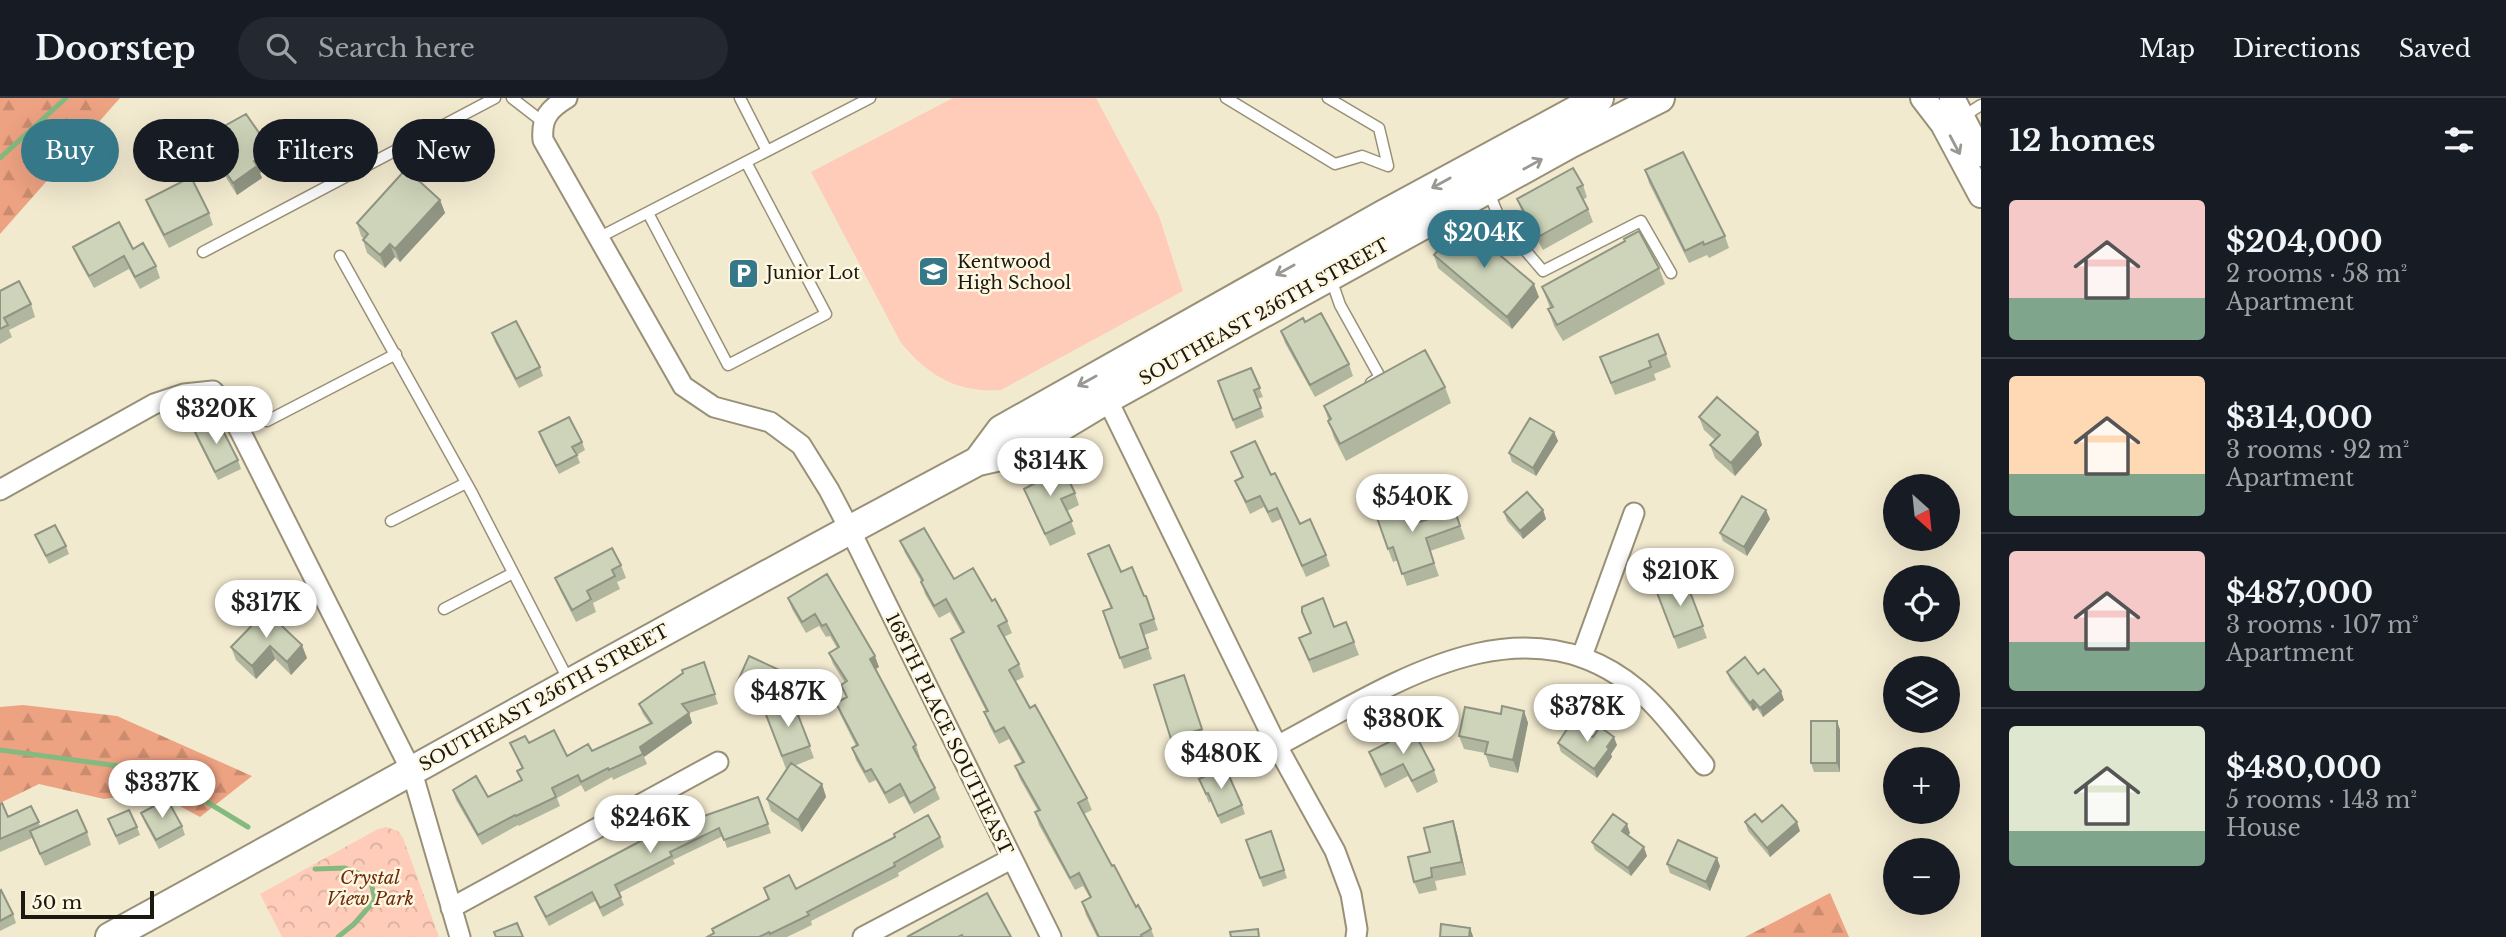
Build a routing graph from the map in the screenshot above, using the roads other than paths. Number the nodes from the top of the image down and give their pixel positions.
1 (495, 98) edge
2 (512, 98) edge
3 (567, 98) edge
4 (740, 98) edge
5 (870, 98) edge
6 (1226, 98) edge
7 (1328, 98) edge
8 (1600, 98) edge
9 (1660, 98) edge
10 (1923, 98) edge
11 (1965, 107) edge
12 (543, 122) junction
13 (767, 151) junction
14 (1500, 151) junction
15 (1981, 154) edge
16 (746, 162) junction
17 (1488, 189) junction
18 (1981, 195) edge
19 (648, 213) junction
20 (598, 238) junction
21 (203, 252) dead end
22 (340, 256) dead end
23 (1336, 257) junction
24 (1671, 273) dead end
25 (396, 354) junction
26 (1359, 390) edge
27 (1107, 399) junction
28 (267, 421) dead end
29 (978, 461) junction
30 (466, 483) junction
31 (0, 490) edge
32 (1634, 513) dead end
33 (391, 521) dead end
34 (850, 530) junction
35 (513, 573) junction
36 (444, 609) dead end
37 (1582, 656) junction
38 (569, 681) junction
39 (1278, 746) junction
40 (718, 762) dead end
41 (1704, 765) dead end
42 (412, 772) junction
43 (1011, 859) junction
44 (451, 908) junction
45 (110, 937) edge
46 (460, 937) edge
47 (863, 937) edge
48 (1051, 937) edge
49 (1356, 937) edge

1 - 21 lane
2 - 12 lane
3 - 12 street
4 - 13 lane
5 - 13 lane
6 - 7 lane
8 - 14 main road, SOUTHEAST 256TH STREET
17 -> 9 main road, SOUTHEAST 256TH STREET
10 -> 18 street
11 - 15 street
12 - 20 street, 168TH PLACE SOUTHEAST
13 - 16 lane
14 - 17 main road
14 -> 23 main road, SOUTHEAST 256TH STREET
16 - 19 lane
16 - 19 lane
17 - 23 main road, SOUTHEAST 256TH STREET
17 - 24 lane
19 - 20 lane
20 - 34 street, 168TH PLACE SOUTHEAST
22 - 25 lane
23 - 26 lane
23 - 27 main road, SOUTHEAST 256TH STREET
23 -> 29 main road, SOUTHEAST 256TH STREET
25 - 28 lane
25 - 30 lane
27 - 29 main road, SOUTHEAST 256TH STREET
27 - 39 street
29 - 34 main road, SOUTHEAST 256TH STREET
30 - 33 lane
30 - 35 lane
31 - 42 street
32 - 37 street
34 - 38 main road, SOUTHEAST 256TH STREET
34 - 43 street, 168TH PLACE SOUTHEAST
35 - 36 lane
35 - 38 lane
37 - 39 street
37 - 41 street
38 - 42 main road, SOUTHEAST 256TH STREET
39 - 49 street
40 - 44 street
42 - 44 street
42 - 45 main road, SOUTHEAST 256TH STREET
43 - 47 street
43 - 48 street, 168TH PLACE SOUTHEAST
44 - 46 street

